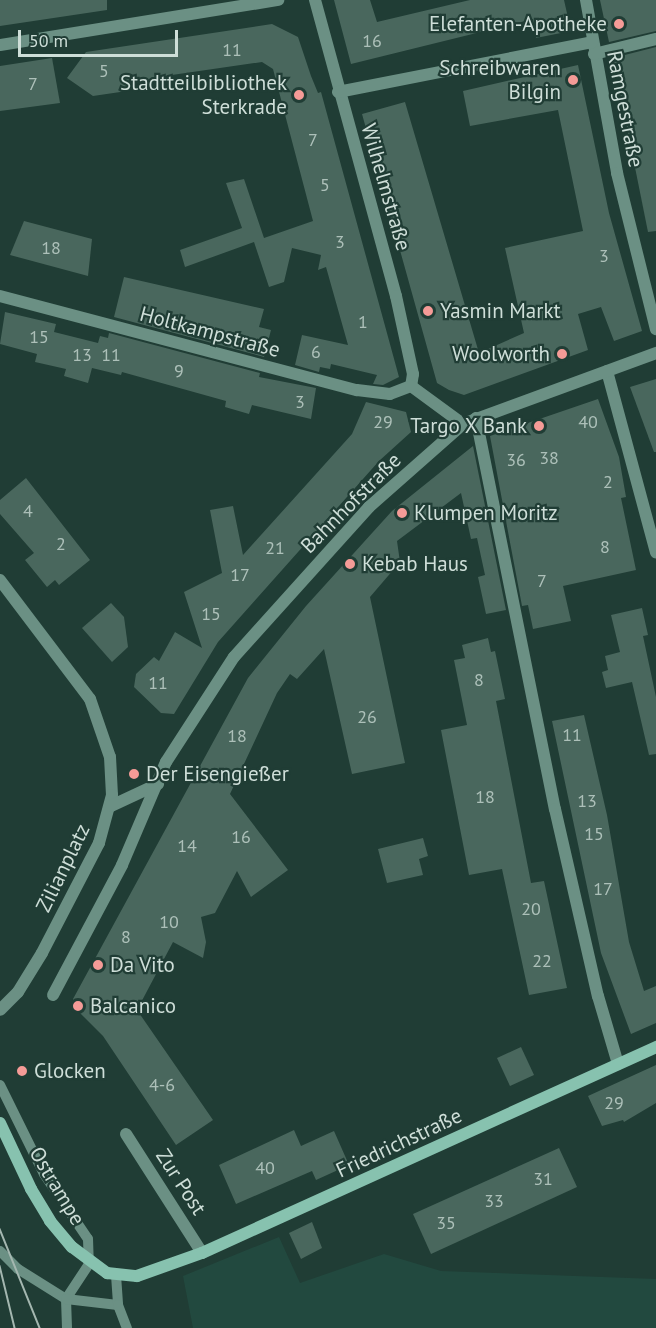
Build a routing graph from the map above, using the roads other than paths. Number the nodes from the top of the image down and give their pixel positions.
1 (278, 0) edge
2 (315, 0) edge
3 (586, 0) edge
4 (656, 39) edge
5 (0, 45) edge
6 (593, 48) junction
7 (339, 92) junction
8 (0, 296) edge
9 (656, 329) edge
10 (656, 353) edge
11 (607, 371) junction
12 (411, 386) junction
13 (476, 418) junction
14 (463, 424) junction
15 (656, 553) edge
16 (0, 580) edge
17 (158, 784) junction
18 (111, 806) junction
19 (53, 995) dead end
20 (0, 1010) edge
21 (656, 1047) edge
22 (618, 1064) junction
23 (0, 1085) edge
24 (0, 1123) edge
25 (126, 1134) dead end
26 (0, 1251) edge
27 (202, 1253) junction
28 (89, 1264) junction
29 (116, 1275) junction
30 (66, 1299) junction
31 (118, 1305) junction
32 (67, 1328) edge
33 (127, 1328) edge

1 - 5 street
2 - 7 street, Wilhelmstraße
3 - 6 street, Ramgestraße
4 - 6 street
6 - 7 street
6 - 9 street, Ramgestraße
7 - 12 street, Wilhelmstraße
8 - 12 street, Holtkampstraße
10 - 11 street, Bahnhofstraße
11 - 13 street, Bahnhofstraße
11 - 15 street
12 - 14 street
13 - 14 street, Bahnhofstraße
13 - 22 street
14 - 17 street, Bahnhofstraße
16 - 18 street, Zilianplatz
17 - 18 street
17 - 19 street, Bahnhofstraße
18 - 20 street, Zilianplatz
21 - 22 main road, Friedrichstraße
22 - 27 main road, Friedrichstraße
23 - 28 lane
24 - 28 main road, Ostrampe
25 - 27 street, Zur Post
26 - 30 lane
27 - 29 main road, Friedrichstraße
28 - 29 main road
28 - 30 lane
29 - 31 lane
30 - 31 lane
30 - 32 lane
31 - 33 lane

